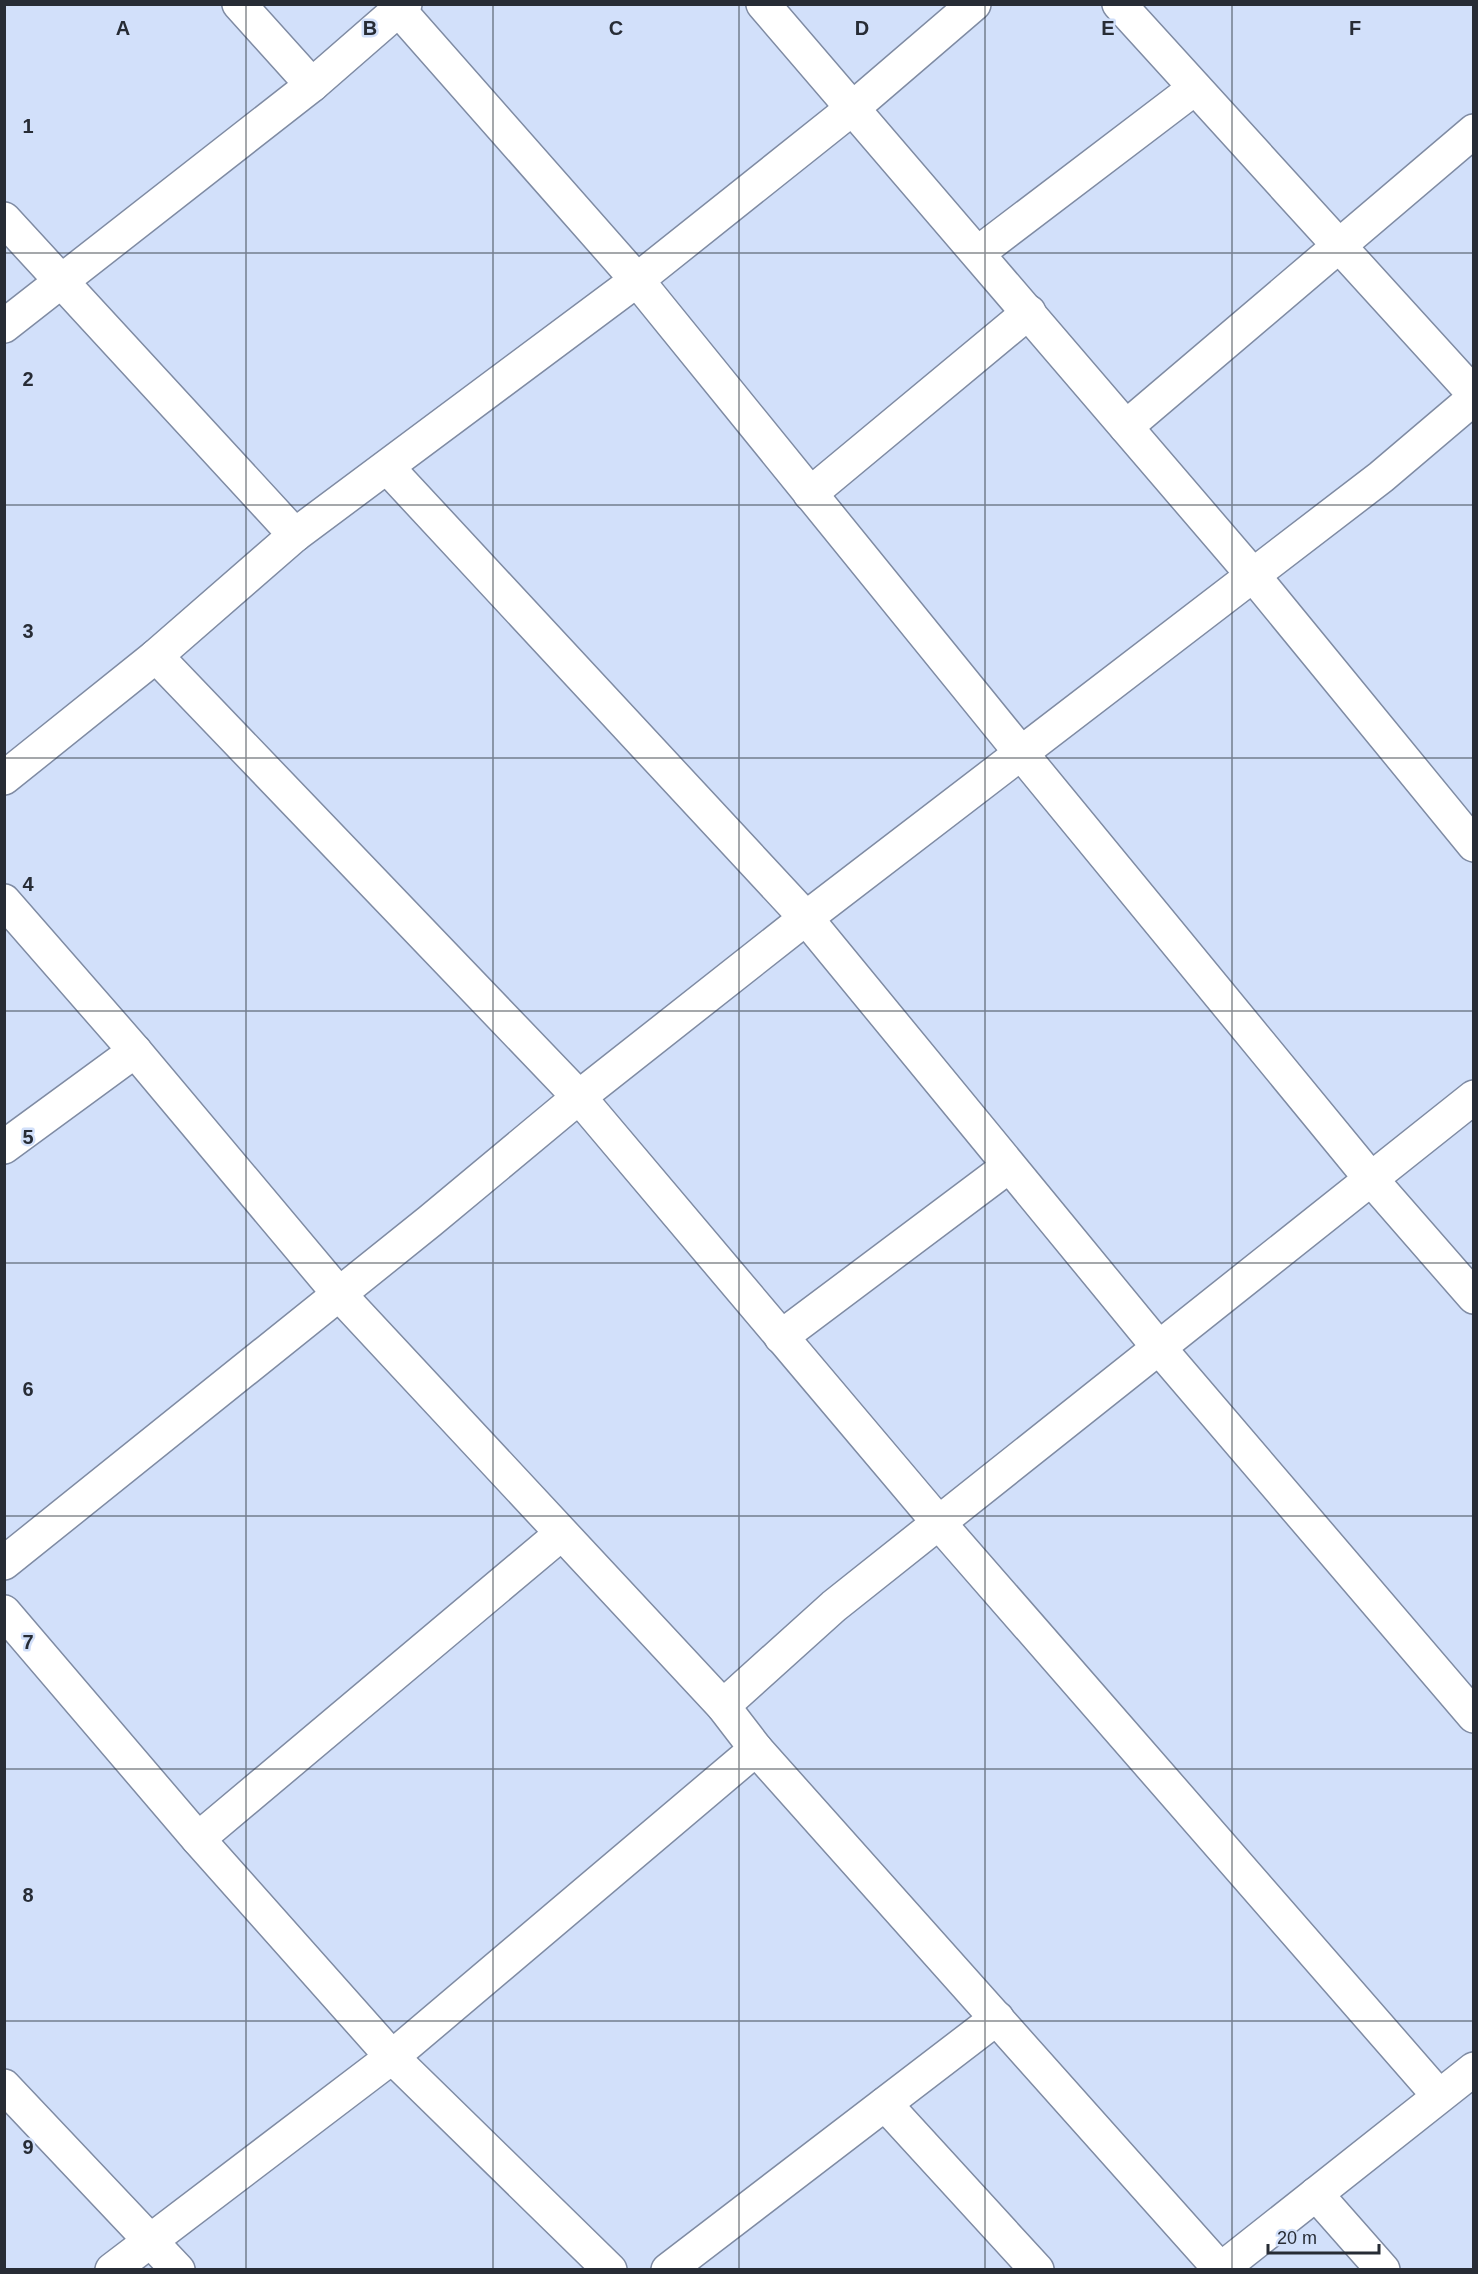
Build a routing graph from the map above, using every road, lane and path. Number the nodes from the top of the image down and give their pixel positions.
1 (239, 4) edge
2 (763, 4) edge
3 (974, 4) edge
4 (1119, 4) edge
5 (402, 7) edge
6 (312, 85) junction
7 (1195, 88) junction
8 (854, 107) junction
9 (1473, 131) edge
10 (4, 219) edge
11 (1339, 246) junction
12 (978, 253) junction
13 (62, 280) junction
14 (637, 280) junction
15 (1029, 312) junction
16 (4, 326) edge
17 (1473, 396) edge
18 (1126, 427) junction
19 (387, 467) junction
20 (810, 494) junction
21 (296, 536) junction
22 (1252, 574) junction
23 (156, 656) junction
24 (1021, 753) junction
25 (4, 778) edge
26 (1473, 845) edge
27 (4, 901) edge
28 (806, 918) junction
29 (135, 1050) junction
30 (1473, 1097) edge
31 (579, 1098) junction
32 (4, 1147) edge
33 (1009, 1166) junction
34 (1371, 1179) junction
35 (339, 1294) junction
36 (1473, 1297) edge
37 (781, 1337) junction
38 (1160, 1349) junction
39 (939, 1523) junction
40 (561, 1534) junction
41 (4, 1563) edge
42 (4, 1612) edge
43 (723, 1706) junction
44 (1473, 1716) edge
45 (756, 1749) junction
46 (198, 1839) junction
47 (997, 2018) junction
48 (392, 2057) junction
49 (1473, 2069) edge
50 (4, 2086) edge
51 (1439, 2096) junction
52 (885, 2104) junction
53 (1316, 2194) junction
54 (151, 2240) junction
55 (1220, 2269) edge
56 (112, 2270) edge
57 (178, 2270) edge
58 (610, 2270) edge
59 (668, 2270) edge
60 (1037, 2270) edge
61 (1383, 2270) edge

1 - 6 street
2 - 8 street
3 - 8 street
4 - 7 street
5 - 6 street
5 - 14 street
6 - 13 street
7 - 11 street
7 - 12 street
8 - 12 street
8 - 14 street
9 - 11 street
10 - 13 street
11 - 17 street
11 - 18 street
12 - 15 street
13 - 16 street
13 - 21 street
14 - 19 street
14 - 20 street
15 - 18 street
15 - 20 street
17 - 22 street
18 - 22 street
19 - 21 street
19 - 28 street
20 - 24 street
21 - 23 street
22 - 24 street
22 - 26 street
23 - 25 street
23 - 31 street
24 - 28 street
24 - 34 street
27 - 29 street
28 - 31 street
28 - 33 street
29 - 32 street
29 - 35 street
30 - 34 street
31 - 35 street
31 - 37 street
33 - 37 street
33 - 38 street
34 - 36 street
34 - 38 street
35 - 40 street
35 - 41 street
37 - 39 street
38 - 39 street
38 - 44 street
39 - 43 street
39 - 51 street
40 - 43 street
40 - 46 street
42 - 46 street
43 - 45 street
45 - 47 street
45 - 48 street
46 - 48 street
47 - 52 street
47 - 55 street
48 - 54 street
48 - 58 street
49 - 51 street
50 - 54 street
51 - 53 street
52 - 59 street
52 - 60 street
53 - 55 street
53 - 61 street
54 - 56 street
54 - 57 street

